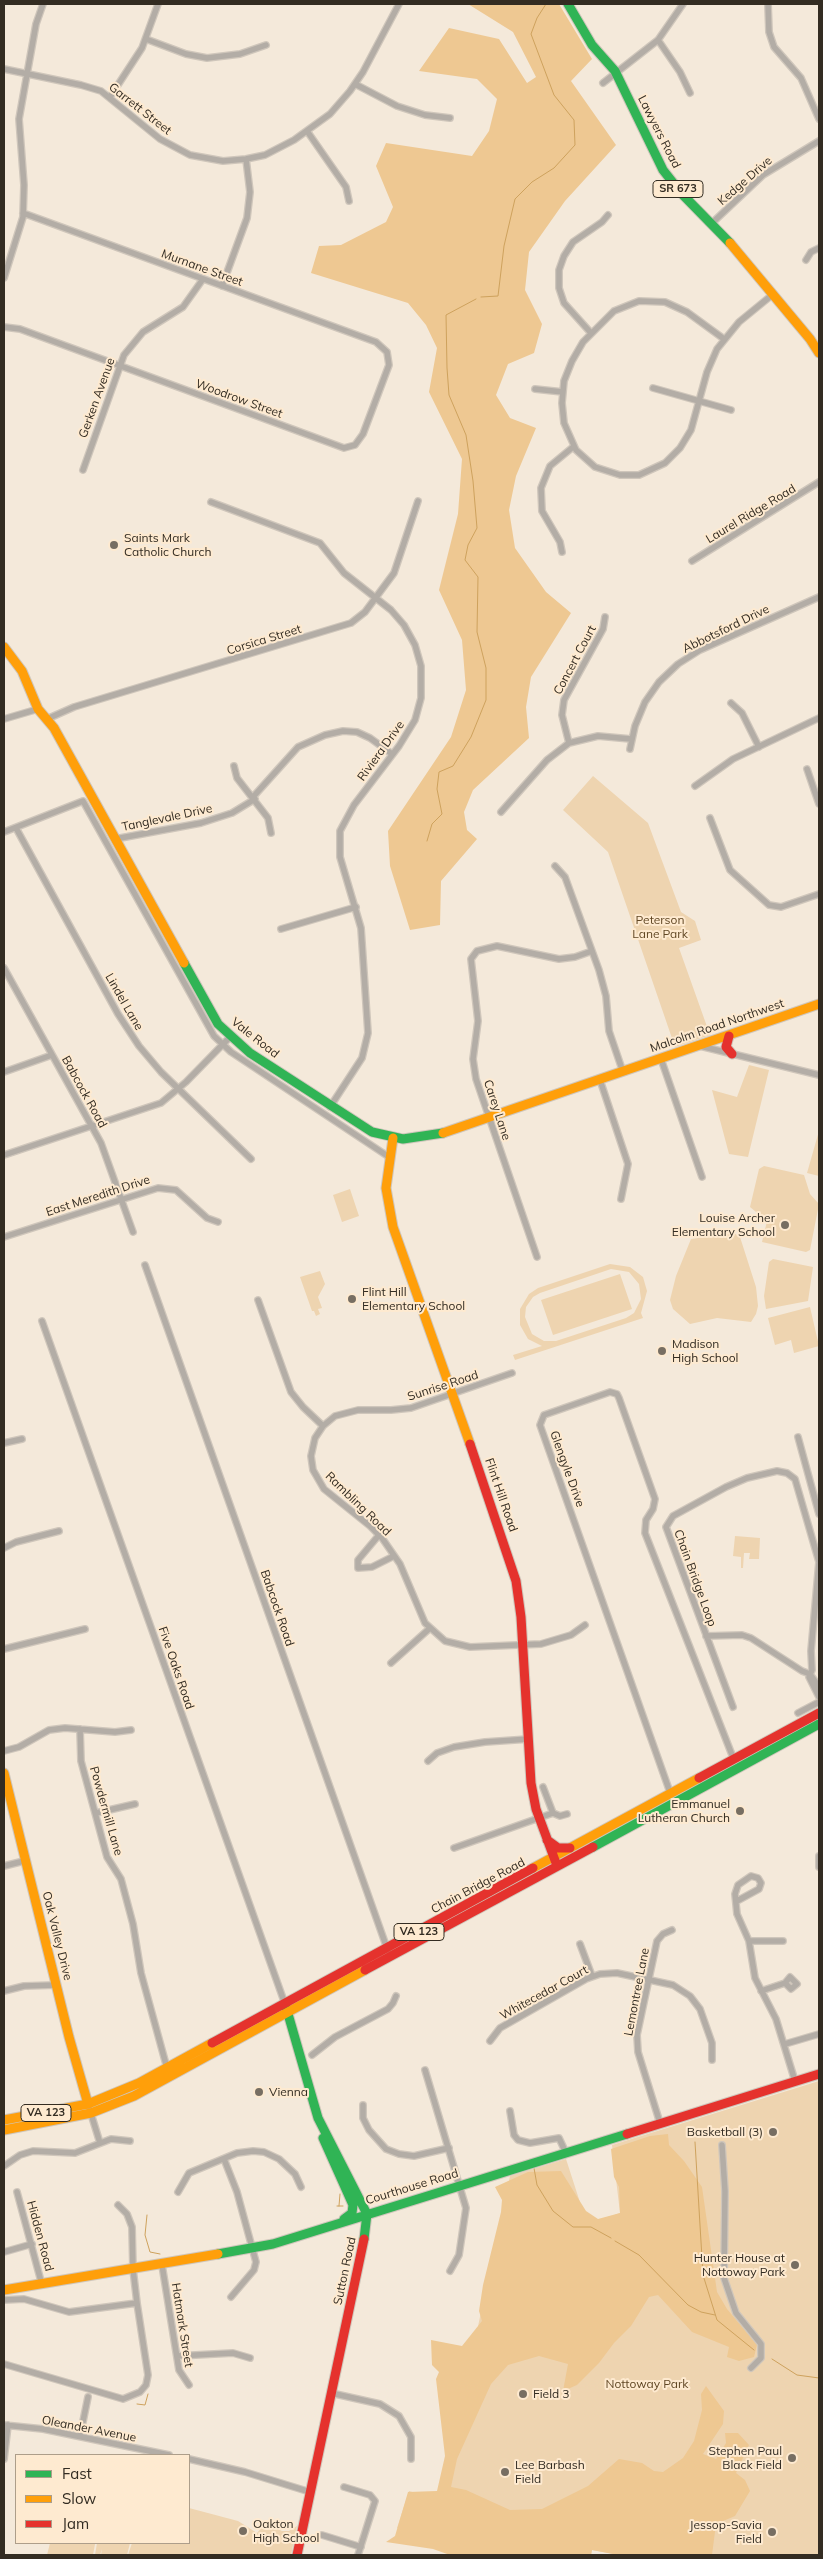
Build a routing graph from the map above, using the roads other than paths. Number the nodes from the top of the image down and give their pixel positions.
1 (43, 4) edge
2 (158, 4) edge
3 (399, 4) edge
4 (568, 4) edge
5 (683, 4) edge
6 (768, 4) edge
7 (146, 38) junction
8 (658, 40) junction
9 (266, 45) dead end
10 (4, 69) edge
11 (615, 71) junction
12 (26, 73) junction
13 (603, 83) dead end
14 (355, 84) junction
15 (690, 93) dead end
16 (110, 97) junction
17 (450, 118) dead end
18 (819, 119) edge
19 (307, 131) junction
20 (819, 141) edge
21 (246, 159) junction
22 (349, 201) dead end
23 (23, 213) junction
24 (608, 215) dead end
25 (711, 224) junction
26 (819, 248) edge
27 (806, 260) dead end
28 (4, 278) edge
29 (203, 278) junction
30 (222, 286) junction
31 (772, 295) junction
32 (4, 327) edge
33 (591, 333) junction
34 (724, 339) junction
35 (374, 341) joint
36 (819, 353) edge
37 (119, 366) junction
38 (653, 388) dead end
39 (535, 389) dead end
40 (562, 392) junction
41 (700, 402) junction
42 (731, 410) dead end
43 (573, 447) junction
44 (83, 470) dead end
45 (819, 482) edge
46 (211, 502) dead end
47 (418, 502) dead end
48 (562, 552) dead end
49 (692, 561) dead end
50 (819, 597) edge
51 (376, 598) junction
52 (605, 616) dead end
53 (4, 647) edge
54 (731, 703) dead end
55 (38, 709) junction
56 (819, 718) edge
57 (4, 719) edge
58 (48, 719) junction
59 (631, 739) junction
60 (569, 743) junction
61 (758, 747) junction
62 (630, 749) dead end
63 (392, 754) junction
64 (234, 766) dead end
65 (807, 769) dead end
66 (695, 786) dead end
67 (254, 798) junction
68 (88, 799) junction
69 (819, 804) edge
70 (501, 812) dead end
71 (710, 818) dead end
72 (16, 828) junction
73 (4, 832) edge
74 (271, 834) dead end
75 (114, 839) junction
76 (556, 866) dead end
77 (819, 894) edge
78 (356, 907) junction
79 (281, 929) dead end
80 (592, 951) junction
81 (4, 968) edge
82 (819, 1004) edge
83 (729, 1036) junction
84 (230, 1037) junction
85 (222, 1044) junction
86 (700, 1046) junction
87 (732, 1054) junction
88 (52, 1055) junction
89 (661, 1059) junction
90 (4, 1072) edge
91 (622, 1072) junction
92 (819, 1075) edge
93 (600, 1080) junction
94 (178, 1089) junction
95 (330, 1107) junction
96 (489, 1118) junction
97 (92, 1126) junction
98 (392, 1138) junction
99 (4, 1155) edge
100 (389, 1157) junction
101 (251, 1159) dead end
102 (702, 1177) dead end
103 (122, 1199) junction
104 (622, 1199) dead end
105 (218, 1222) dead end
106 (133, 1232) dead end
107 (4, 1237) edge
108 (536, 1257) dead end
109 (145, 1265) dead end
110 (258, 1300) dead end
111 (42, 1321) dead end
112 (512, 1374) dead end
113 (452, 1394) junction
114 (323, 1426) junction
115 (798, 1437) dead end
116 (22, 1439) dead end
117 (4, 1443) edge
118 (819, 1514) edge
119 (59, 1531) dead end
120 (379, 1535) junction
121 (4, 1548) edge
122 (394, 1556) junction
123 (585, 1625) dead end
124 (85, 1629) dead end
125 (429, 1629) junction
126 (706, 1636) junction
127 (523, 1644) junction
128 (4, 1650) edge
129 (391, 1663) dead end
130 (810, 1674) junction
131 (819, 1687) edge
132 (819, 1697) edge
133 (819, 1702) edge
134 (733, 1707) dead end
135 (798, 1713) dead end
136 (819, 1713) edge
137 (819, 1724) edge
138 (80, 1730) junction
139 (131, 1730) dead end
140 (529, 1739) junction
141 (4, 1751) edge
142 (734, 1760) junction
143 (428, 1761) dead end
144 (4, 1773) edge
145 (543, 1787) dead end
146 (671, 1794) junction
147 (135, 1804) dead end
148 (675, 1804) junction
149 (96, 1813) junction
150 (553, 1813) junction
151 (567, 1814) dead end
152 (540, 1819) junction
153 (547, 1840) junction
154 (454, 1848) dead end
155 (573, 1848) junction
156 (819, 1856) edge
157 (554, 1859) junction
158 (24, 1860) junction
159 (4, 1866) edge
160 (819, 1867) edge
161 (558, 1868) junction
162 (738, 1901) junction
163 (672, 1930) dead end
164 (749, 1940) junction
165 (783, 1941) dead end
166 (580, 1944) dead end
167 (389, 1953) junction
168 (592, 1976) junction
169 (648, 1980) junction
170 (785, 1983) dead end
171 (56, 1985) junction
172 (4, 1991) edge
173 (760, 1991) junction
174 (396, 1996) dead end
175 (285, 2004) junction
176 (289, 2013) junction
177 (819, 2034) edge
178 (490, 2041) dead end
179 (785, 2044) junction
180 (312, 2055) dead end
181 (712, 2060) dead end
182 (167, 2068) junction
183 (425, 2070) dead end
184 (819, 2074) edge
185 (795, 2081) junction
186 (363, 2105) dead end
187 (90, 2109) junction
188 (510, 2110) dead end
189 (318, 2118) junction
190 (4, 2120) edge
191 (660, 2122) junction
192 (4, 2130) edge
193 (130, 2141) dead end
194 (100, 2143) junction
195 (722, 2145) dead end
196 (449, 2148) junction
197 (566, 2153) junction
198 (224, 2159) junction
199 (4, 2166) edge
200 (460, 2185) junction
201 (301, 2187) dead end
202 (18, 2192) dead end
203 (178, 2192) dead end
204 (118, 2205) dead end
205 (367, 2214) junction
206 (337, 2224) junction
207 (32, 2244) junction
208 (254, 2248) junction
209 (4, 2252) edge
210 (162, 2265) junction
211 (133, 2269) junction
212 (450, 2271) dead end
213 (42, 2285) junction
214 (4, 2290) edge
215 (231, 2297) dead end
216 (4, 2300) edge
217 (137, 2303) junction
218 (177, 2356) junction
219 (250, 2358) dead end
220 (4, 2364) edge
221 (751, 2368) dead end
222 (189, 2386) dead end
223 (331, 2393) junction
224 (88, 2397) dead end
225 (6, 2425) edge
226 (80, 2436) junction
227 (164, 2454) edge
228 (190, 2459) edge
229 (411, 2459) dead end
230 (4, 2460) edge
231 (344, 2487) dead end
232 (310, 2492) junction
233 (322, 2535) dead end
234 (361, 2547) junction
235 (297, 2555) edge
236 (358, 2555) edge

1 - 12 street
2 - 7 street
3 - 14 street, Garrett Street
4 - 11 main road, Lawyers Road / SR 673
5 - 8 street
6 - 18 street
7 - 9 street
7 - 16 street
8 - 11 street
8 - 15 street
10 - 12 street, Garrett Street
11 - 13 street
11 - 25 main road, Lawyers Road / SR 673
12 - 16 street, Garrett Street
12 - 23 street
14 - 17 street
14 - 19 street, Garrett Street
16 - 21 street, Garrett Street
19 - 21 street, Garrett Street
19 - 22 street
20 - 25 street, Kedge Drive
21 - 30 street
23 - 28 street
23 - 29 street, Murnane Street
24 - 33 street
25 - 31 main road, Lawyers Road / SR 673
26 - 27 street
29 - 30 street, Murnane Street
29 - 37 street, Gerken Avenue
30 - 35 street, Murnane Street
31 - 34 street
31 - 36 main road, Lawyers Road / SR 673
32 - 37 street, Woodrow Street
33 - 34 street
33 - 40 street
34 - 41 street
35 - 37 street, Woodrow Street
37 - 44 street, Gerken Avenue
38 - 41 street
39 - 40 street
40 - 43 street
41 - 42 street
41 - 43 street
43 - 48 street
45 - 49 street, Laurel Ridge Road
46 - 51 street, Riviera Drive
47 - 51 street, Corsica Street
50 - 59 street, Abbotsford Drive
51 - 58 street, Corsica Street
51 - 63 street, Riviera Drive
52 - 60 street, Concert Court
53 - 55 main road, Vale Road
54 - 61 street
55 - 57 street
55 - 58 main road, Vale Road
56 - 61 street
58 - 68 main road, Vale Road
59 - 60 street
59 - 62 street, Abbotsford Drive
60 - 70 street
61 - 66 street
63 - 67 street, Tanglevale Drive
63 - 78 street, Riviera Drive
64 - 67 street
65 - 69 street
67 - 74 street
67 - 75 street, Tanglevale Drive
68 - 72 street
68 - 75 main road, Vale Road
68 - 85 street
71 - 77 street
72 - 73 street
72 - 94 street, Lindel Lane
75 - 84 main road, Vale Road
76 - 80 street
78 - 79 street
78 - 95 street, Riviera Drive
80 - 91 street
80 - 96 street, Carey Lane
81 - 88 street, Babcock Road
82 - 83 main road, Malcolm Road Northwest
83 - 86 main road, Malcolm Road Northwest
83 - 87 main road
84 - 85 street
84 - 95 main road, Vale Road
85 - 94 street
85 - 100 street
86 - 87 street
86 - 89 main road, Malcolm Road Northwest
87 - 92 street
88 - 90 street
88 - 97 street, Babcock Road
89 - 91 main road, Malcolm Road Northwest
89 - 102 street
91 - 93 main road, Vale Road
93 - 96 main road, Vale Road
93 - 104 street
94 - 97 street
94 - 101 street, Lindel Lane
95 - 98 main road, Vale Road
96 - 98 main road, Vale Road
96 - 108 street, Carey Lane
97 - 99 street
97 - 103 street, Babcock Road
98 - 100 main road, Flint Hill Road
100 - 113 main road, Flint Hill Road
103 - 105 street, East Meredith Drive
103 - 106 street, Babcock Road
103 - 107 street, East Meredith Drive
109 - 167 street, Babcock Road
110 - 114 street
111 - 175 street, Five Oaks Road
112 - 113 street, Sunrise Road
113 - 114 street, Sunrise Road
113 - 127 main road, Flint Hill Road
114 - 120 street, Rambling Road
115 - 118 street
116 - 117 street
119 - 121 street
120 - 122 street, Rambling Road
120 - 122 street
122 - 125 street, Rambling Road
123 - 127 street
124 - 128 street
125 - 127 street
125 - 129 street
126 - 130 street, Chain Bridge Loop
126 - 130 street, Chain Bridge Loop
126 - 134 street
127 - 140 main road, Flint Hill Road
130 - 131 street, Chain Bridge Loop
130 - 132 street, Chain Bridge Loop
133 - 135 street
136 - 142 main road, Chain Bridge Road / VA 123
137 - 148 main road, Chain Bridge Road / VA 123
138 - 139 street
138 - 141 street
138 - 149 street, Powdermill Lane
140 - 143 street
140 - 152 main road, Flint Hill Road
142 - 146 main road, Chain Bridge Road / VA 123
142 - 146 street, Glengyle Drive
144 - 158 main road, Oak Valley Drive
145 - 150 street
146 - 148 street, Glengyle Drive
146 - 155 main road, Chain Bridge Road / VA 123
147 - 149 street
148 - 161 main road, Chain Bridge Road / VA 123
149 - 182 street, Powdermill Lane
150 - 151 street
150 - 152 street
152 - 153 main road, Flint Hill Road
152 - 154 street
153 - 155 main road
153 - 157 main road, Flint Hill Road
155 - 157 main road, Chain Bridge Road / VA 123
156 - 160 street
157 - 161 main road, Flint Hill Road
157 - 167 main road, Chain Bridge Road / VA 123
158 - 159 street
158 - 171 main road, Oak Valley Drive
161 - 167 main road, Chain Bridge Road / VA 123
162 - 162 street
162 - 164 street
163 - 169 street, Lemontree Lane
164 - 165 street
164 - 173 street
166 - 168 street
167 - 175 main road, Chain Bridge Road / VA 123
167 - 176 main road, Chain Bridge Road / VA 123
168 - 169 street, Whitecedar Court
168 - 178 street, Whitecedar Court
169 - 181 street, Whitecedar Court
169 - 191 street, Lemontree Lane
170 - 173 street
171 - 172 street
171 - 187 main road, Oak Valley Drive
173 - 179 street
174 - 180 street
175 - 176 main road
175 - 182 main road, Chain Bridge Road / VA 123
176 - 187 main road, Chain Bridge Road / VA 123
176 - 189 main road
177 - 179 street
179 - 185 street
182 - 187 main road, Chain Bridge Road / VA 123
183 - 196 street
184 - 185 main road, Courthouse Road
185 - 191 main road, Courthouse Road
186 - 196 street
187 - 190 main road, Chain Bridge Road / VA 123
187 - 192 main road, Chain Bridge Road / VA 123
187 - 194 street
188 - 197 street
189 - 205 main road
189 - 206 main road
191 - 197 main road, Courthouse Road
193 - 194 street
194 - 199 street
195 - 221 street
196 - 200 street
197 - 200 main road, Courthouse Road
198 - 201 street
198 - 203 street
198 - 208 street
200 - 205 main road, Courthouse Road
200 - 212 street
202 - 207 street, Hidden Road
204 - 211 street
205 - 206 main road, Courthouse Road
205 - 223 main road, Sutton Road
206 - 208 main road, Courthouse Road
207 - 209 street
207 - 213 street, Hidden Road
208 - 210 main road, Courthouse Road
208 - 215 street
210 - 211 main road, Courthouse Road
210 - 218 street, Hatmark Street
211 - 213 main road, Courthouse Road
211 - 217 street
213 - 214 main road, Courthouse Road
216 - 217 street
217 - 220 street
218 - 219 street
218 - 222 street, Hatmark Street
223 - 229 street
223 - 232 main road, Sutton Road
224 - 226 street
225 - 226 street, Oleander Avenue
225 - 230 street
226 - 227 street, Oleander Avenue
228 - 232 street
231 - 234 street
232 - 235 main road, Sutton Road
233 - 234 street
234 - 236 street

